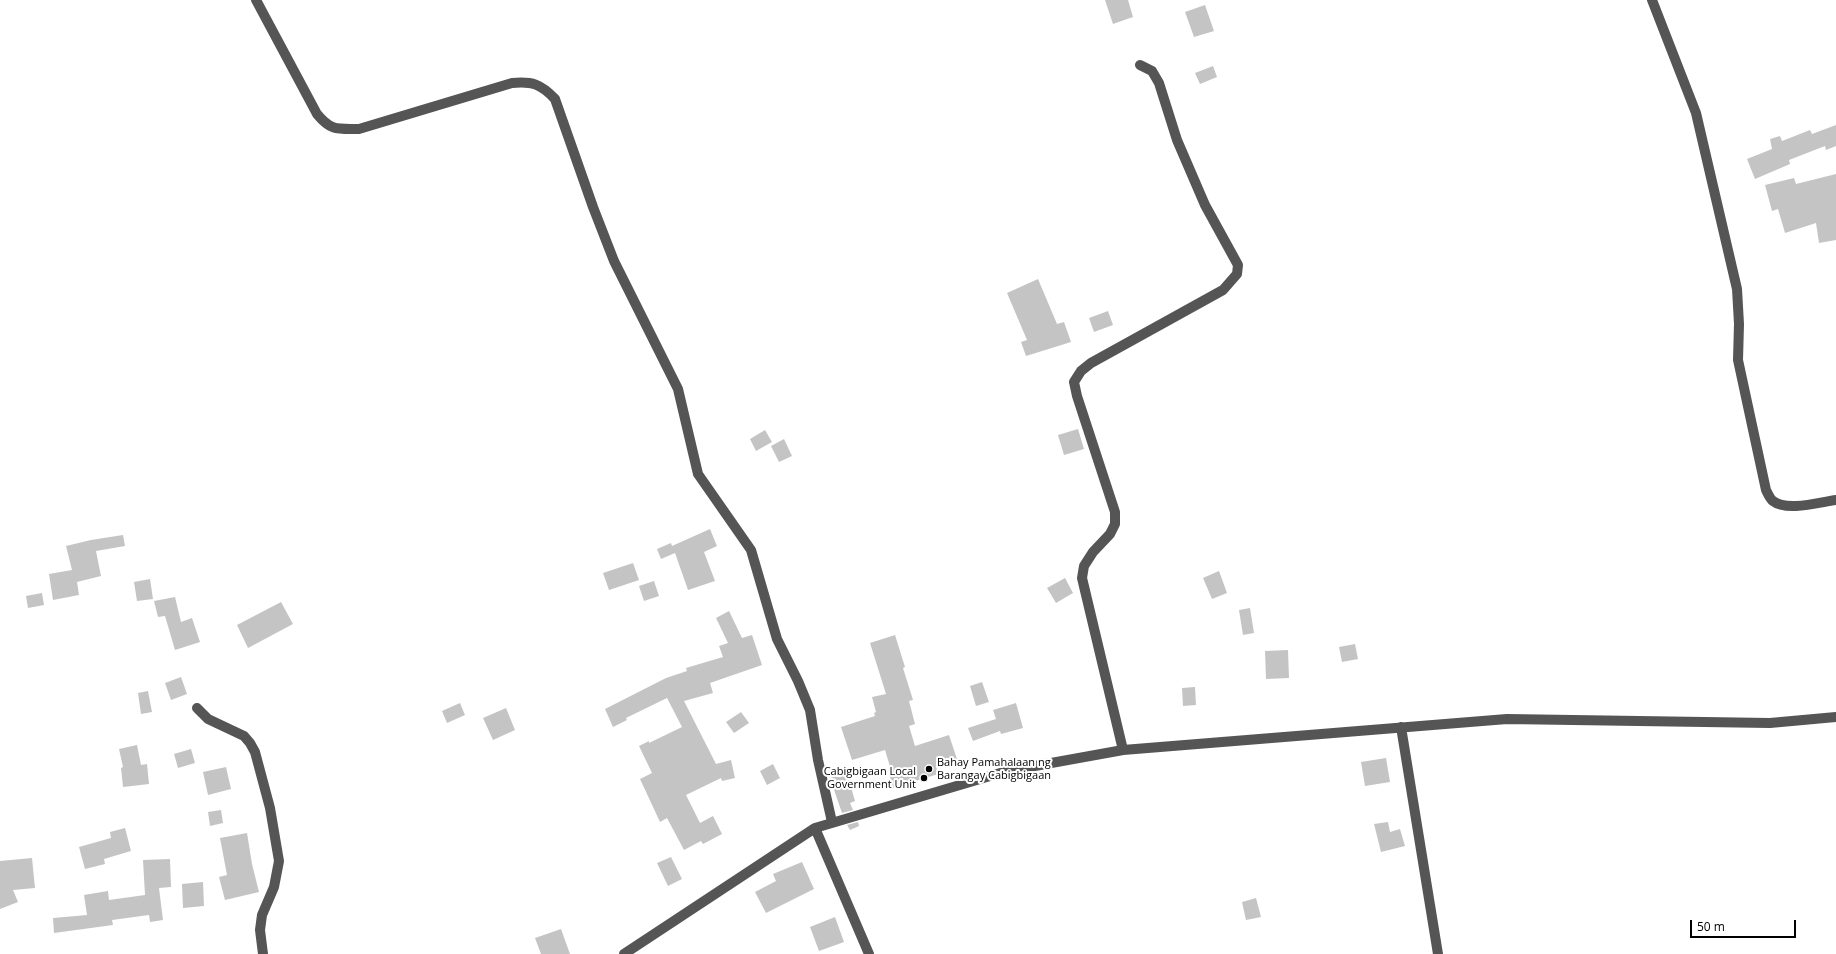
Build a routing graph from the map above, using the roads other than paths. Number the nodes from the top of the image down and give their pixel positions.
1 (256, 0) edge
2 (1652, 0) edge
3 (1140, 65) dead end
4 (1836, 500) edge
5 (197, 708) dead end
6 (1836, 717) edge
7 (1401, 727) junction
8 (1123, 750) junction
9 (832, 822) junction
10 (815, 828) junction
11 (263, 954) edge
12 (624, 954) edge
13 (869, 954) edge
14 (1438, 954) edge

1 - 9 street
2 - 4 street
3 - 8 street
5 - 11 street
6 - 7 street
7 - 8 street
7 - 14 street
8 - 9 street
9 - 10 street
10 - 12 street
10 - 13 street

